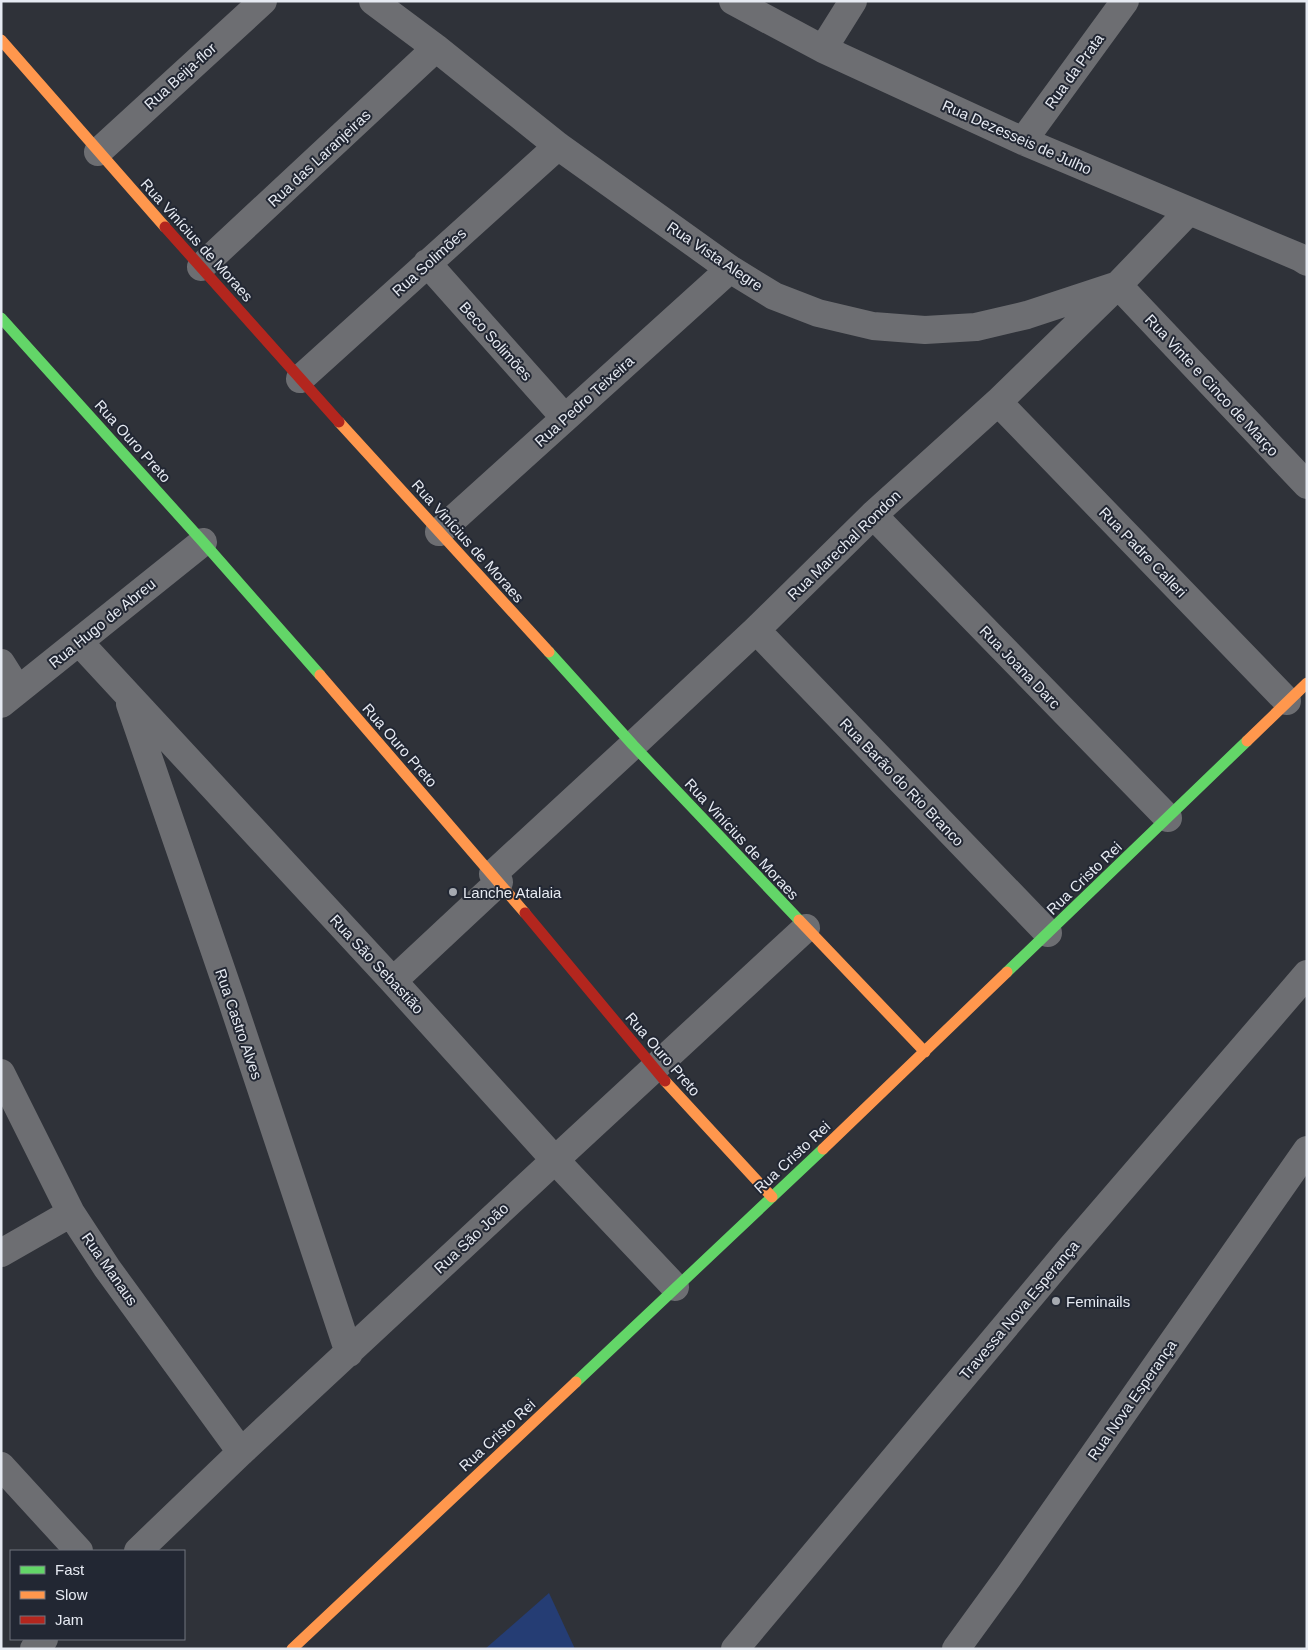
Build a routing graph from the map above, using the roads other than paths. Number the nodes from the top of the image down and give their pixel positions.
1 (263, 1) edge
2 (373, 1) edge
3 (733, 1) edge
4 (853, 1) edge
5 (1125, 1) edge
6 (1, 40) edge
7 (436, 48) junction
8 (823, 49) junction
9 (1023, 141) junction
10 (558, 146) junction
11 (98, 152) junction
12 (1189, 211) junction
13 (1307, 262) edge
14 (427, 263) junction
15 (201, 267) junction
16 (730, 269) junction
17 (1118, 285) junction
18 (1, 318) edge
19 (300, 379) junction
20 (998, 402) junction
21 (565, 418) junction
22 (1307, 486) edge
23 (873, 515) junction
24 (439, 532) junction
25 (203, 542) junction
26 (756, 630) junction
27 (79, 642) junction
28 (1, 663) edge
29 (1307, 682) edge
30 (127, 695) junction
31 (10, 697) edge
32 (1288, 702) junction
33 (633, 745) junction
34 (1168, 818) junction
35 (496, 878) junction
36 (806, 928) junction
37 (1048, 933) junction
38 (1307, 974) edge
39 (393, 981) junction
40 (925, 1052) junction
41 (654, 1068) junction
42 (1, 1073) edge
43 (1307, 1150) edge
44 (555, 1160) junction
45 (772, 1197) junction
46 (71, 1213) junction
47 (1, 1253) edge
48 (675, 1287) junction
49 (349, 1353) junction
50 (241, 1452) junction
51 (1, 1466) edge
52 (78, 1550) edge
53 (139, 1550) edge
54 (43, 1640) edge
55 (34, 1649) edge
56 (292, 1649) edge
57 (735, 1649) edge
58 (956, 1649) edge

1 - 11 street, Rua Beija-flor
2 - 7 street, Rua Vista Alegre
3 - 8 street, Rua Dezesseis de Julho
4 - 8 street
5 - 9 street, Rua da Prata
6 - 11 street, Rua Vinícius de Moraes
7 - 10 street, Rua Vista Alegre
7 - 15 street, Rua das Laranjeiras
8 - 9 street, Rua Dezesseis de Julho
9 - 12 street, Rua Dezesseis de Julho
10 - 14 street, Rua Solimões
10 - 16 street, Rua Vista Alegre
11 - 15 street, Rua Vinícius de Moraes
12 - 13 street, Rua Dezesseis de Julho
12 - 17 street, Rua Marechal Rondon
14 - 19 street, Rua Solimões
14 - 21 street, Beco Solimões
15 - 19 street, Rua Vinícius de Moraes
16 - 17 street, Rua Vista Alegre
16 - 21 street, Rua Pedro Teixeira
17 - 20 street, Rua Marechal Rondon
17 - 22 street, Rua Vinte e Cinco de Março
18 - 25 street, Rua Ouro Preto
19 - 24 street, Rua Vinícius de Moraes
20 - 23 street, Rua Marechal Rondon
20 - 32 street, Rua Padre Calleri
21 - 24 street, Rua Pedro Teixeira
23 - 26 street, Rua Marechal Rondon
23 - 34 street, Rua Joana Darc
24 - 33 street, Rua Vinícius de Moraes
25 - 27 street, Rua Hugo de Abreu
25 - 35 street, Rua Ouro Preto
26 - 33 street, Rua Marechal Rondon
26 - 37 street, Rua Barão do Rio Branco
27 - 30 street, Rua São Sebastião
27 - 31 street, Rua Hugo de Abreu
28 - 31 street
29 - 32 street, Rua Cristo Rei
30 - 39 street, Rua São Sebastião
30 - 49 street, Rua Castro Alves
32 - 34 street, Rua Cristo Rei
33 - 35 street, Rua Marechal Rondon
33 - 36 street, Rua Vinícius de Moraes
34 - 37 street, Rua Cristo Rei
35 - 39 street, Rua Marechal Rondon
35 - 41 street, Rua Ouro Preto
36 - 40 street, Rua Vinícius de Moraes
36 - 41 street, Rua São João
37 - 40 street, Rua Cristo Rei
38 - 57 street, Travessa Nova Esperança
39 - 44 street, Rua São Sebastião
40 - 45 street, Rua Cristo Rei
41 - 44 street, Rua São João
41 - 45 street, Rua Ouro Preto
42 - 46 street, Rua Manaus
43 - 58 street, Rua Nova Esperança
44 - 48 street, Rua São Sebastião
44 - 49 street, Rua São João
45 - 48 street, Rua Cristo Rei
46 - 47 street
46 - 50 street, Rua Manaus
48 - 56 street, Rua Cristo Rei
49 - 50 street, Rua São João
50 - 53 street, Rua São João
51 - 52 street
54 - 55 street

